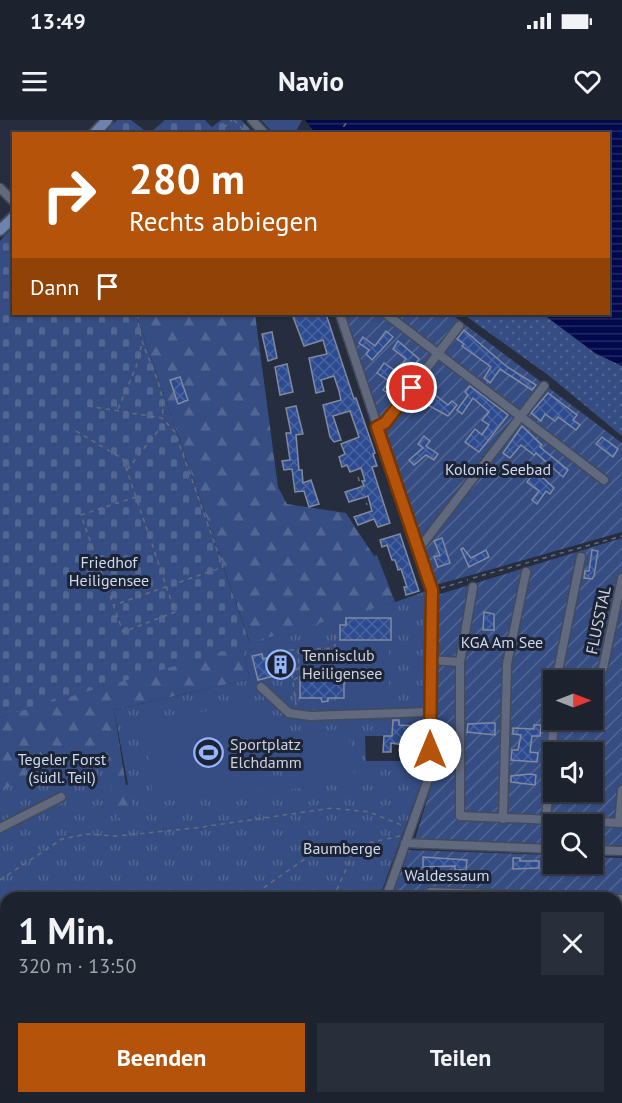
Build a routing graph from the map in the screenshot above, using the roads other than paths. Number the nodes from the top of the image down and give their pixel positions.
1 (107, 120) edge
2 (252, 120) edge
3 (96, 132) edge
4 (263, 132) edge
5 (0, 188) edge
6 (12, 200) edge
7 (12, 219) edge
8 (0, 230) edge
9 (340, 315) edge
10 (387, 315) edge
11 (459, 326) dead end
12 (438, 353) junction
13 (544, 386) dead end
14 (521, 416) junction
15 (377, 427) junction
16 (604, 480) dead end
17 (418, 550) junction
18 (581, 557) dead end
19 (526, 572) dead end
20 (622, 578) edge
21 (473, 587) dead end
22 (431, 660) junction
23 (460, 662) junction
24 (603, 668) dead end
25 (558, 670) edge
26 (261, 687) dead end
27 (430, 712) junction
28 (553, 730) edge
29 (622, 790) edge
30 (61, 797) dead end
31 (546, 814) edge
32 (503, 819) junction
33 (543, 820) edge
34 (603, 822) edge
35 (620, 823) edge
36 (0, 828) edge
37 (408, 835) junction
38 (543, 848) edge
39 (603, 850) edge
40 (622, 851) edge
41 (388, 892) edge

1 - 3 main road
2 - 4 street
5 - 6 street
7 - 8 main road
9 - 15 street
10 - 12 street
11 - 12 street
12 - 14 street
12 - 15 street
13 - 14 street
14 - 16 street
14 - 17 street
15 - 17 street
17 - 22 street
18 - 25 street
19 - 32 street
20 - 24 street, FLUSSTAL
21 - 23 street
22 - 23 street
22 - 27 street
23 - 32 street
26 - 27 street
27 - 37 street
28 - 31 street
29 - 35 street
30 - 36 street
32 - 33 street
34 - 35 street
37 - 38 street
37 - 41 street
39 - 40 street

